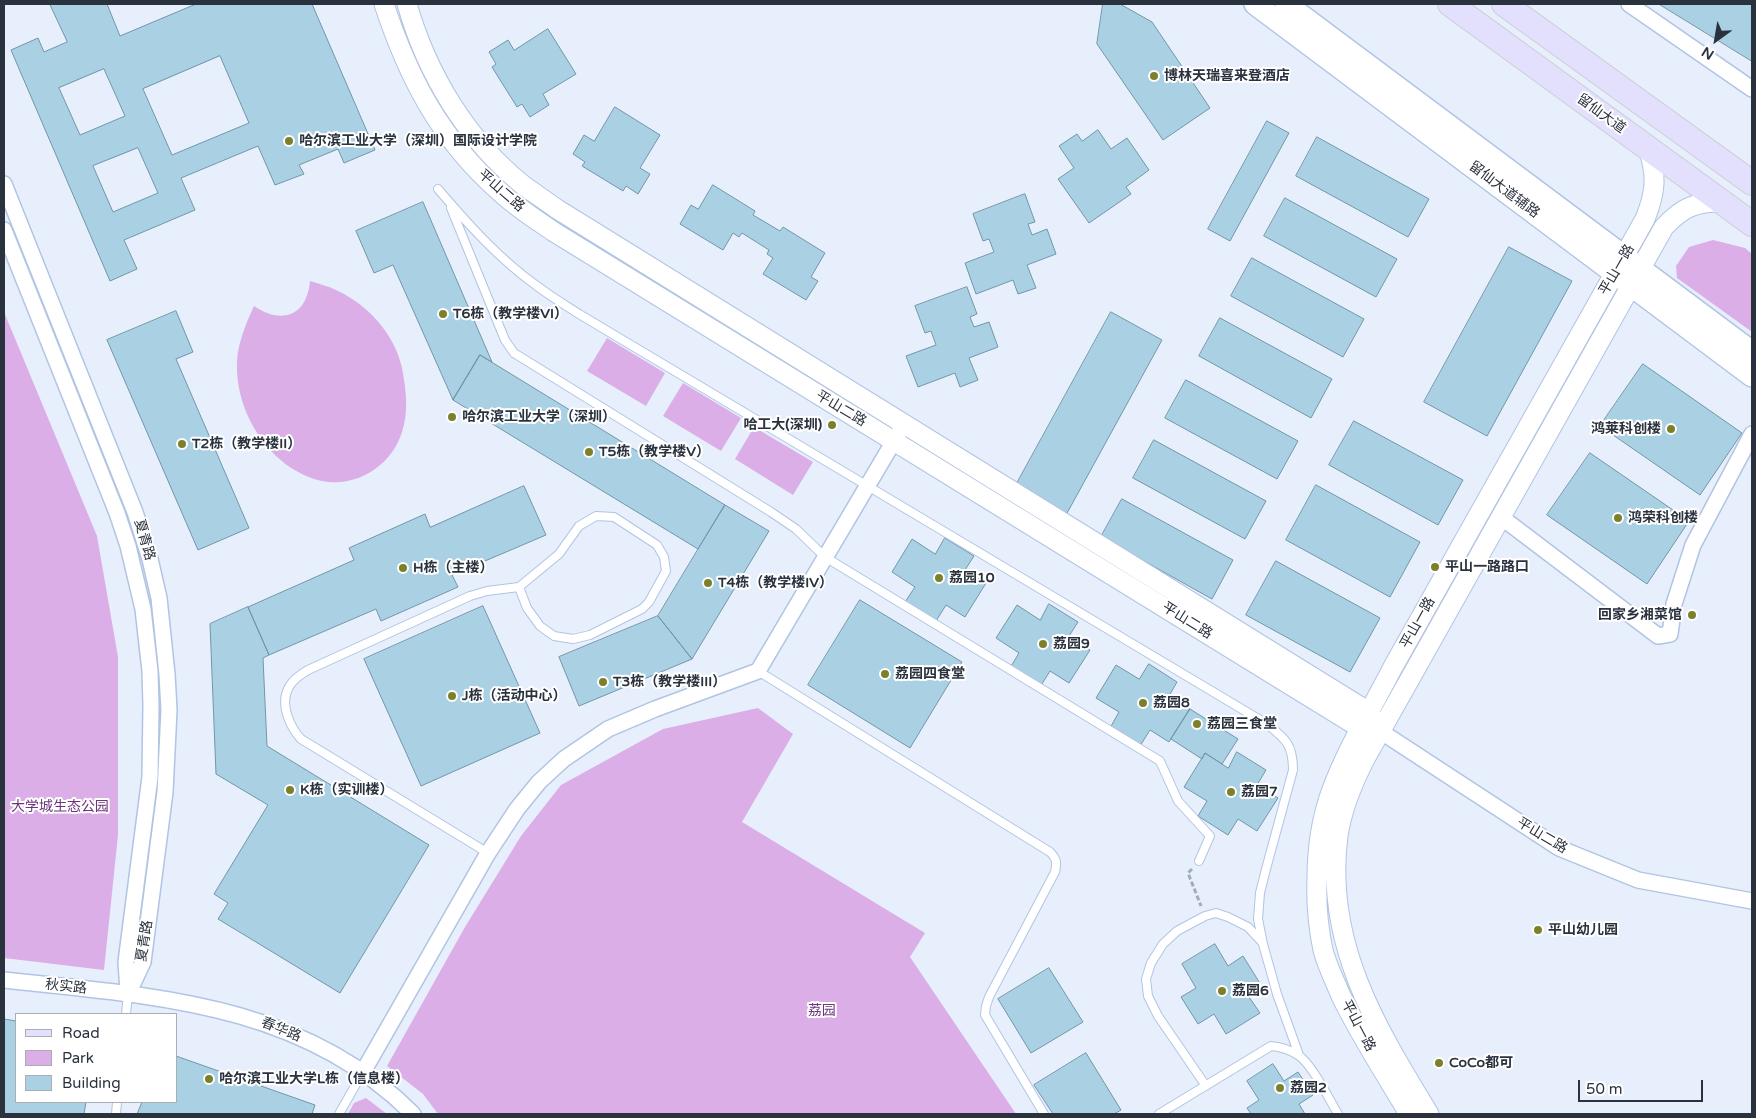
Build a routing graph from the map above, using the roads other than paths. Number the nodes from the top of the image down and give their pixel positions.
1 (384, 4) edge
2 (407, 4) edge
3 (1255, 4) edge
4 (1286, 4) edge
5 (1450, 4) edge
6 (1504, 4) edge
7 (1629, 4) edge
8 (1752, 89) edge
9 (1648, 148) junction
10 (1752, 183) edge
11 (4, 184) edge
12 (438, 189) dead end
13 (449, 202) junction
14 (1722, 202) junction
15 (1752, 224) edge
16 (4, 230) edge
17 (1628, 271) junction
18 (1752, 352) edge
19 (1752, 376) edge
20 (904, 424) junction
21 (1752, 434) edge
22 (894, 441) junction
23 (868, 486) junction
24 (1501, 517) junction
25 (825, 557) junction
26 (519, 587) junction
27 (758, 671) junction
28 (1365, 720) junction
29 (1380, 731) junction
30 (488, 852) junction
31 (1199, 860) road end
32 (1752, 901) edge
33 (1263, 944) junction
34 (4, 980) edge
35 (128, 994) junction
36 (126, 1013) edge
37 (1299, 1055) junction
38 (362, 1072) junction
39 (1206, 1086) junction
40 (339, 1114) edge
41 (413, 1114) edge
42 (1044, 1114) edge
43 (1159, 1114) edge
44 (1338, 1114) edge
45 (1410, 1114) edge
46 (1429, 1114) edge

1 - 22 street, 平山二路
2 - 20 street, 平山二路
3 - 17 main road, 留仙大道辅路
4 - 17 main road, 留仙大道辅路
5 - 9 main road, 留仙大道
6 - 10 main road
7 - 8 street
9 - 14 main road, 留仙大道
9 - 17 street, 平山一路
11 - 35 street, 夏青路
12 - 13 lane
13 - 23 lane
13 - 25 lane
14 - 15 main road, 留仙大道
14 - 17 street, 平山一路
16 - 35 street, 夏青路
17 - 18 main road, 留仙大道辅路
17 - 19 main road, 留仙大道辅路
17 - 24 street, 平山一路
17 - 28 street, 平山一路
20 - 22 street
20 - 28 street, 平山二路
21 - 24 street
22 - 23 street
22 - 28 street, 平山二路
23 - 25 street
23 - 33 lane
24 - 29 street, 平山一路
25 - 27 street
25 - 31 lane
26 - 26 lane
26 - 30 lane
27 - 30 street
27 - 42 lane
28 - 29 street, 平山二路
28 - 45 street, 平山一路
29 - 32 street, 平山二路
29 - 46 street, 平山一路
30 - 38 street
33 - 37 lane
33 - 39 lane
34 - 35 street, 秋实路
35 - 36 lane
35 - 38 street, 春华路
37 - 39 lane
37 - 44 lane
38 - 40 lane
38 - 41 street, 春华路
39 - 43 lane

